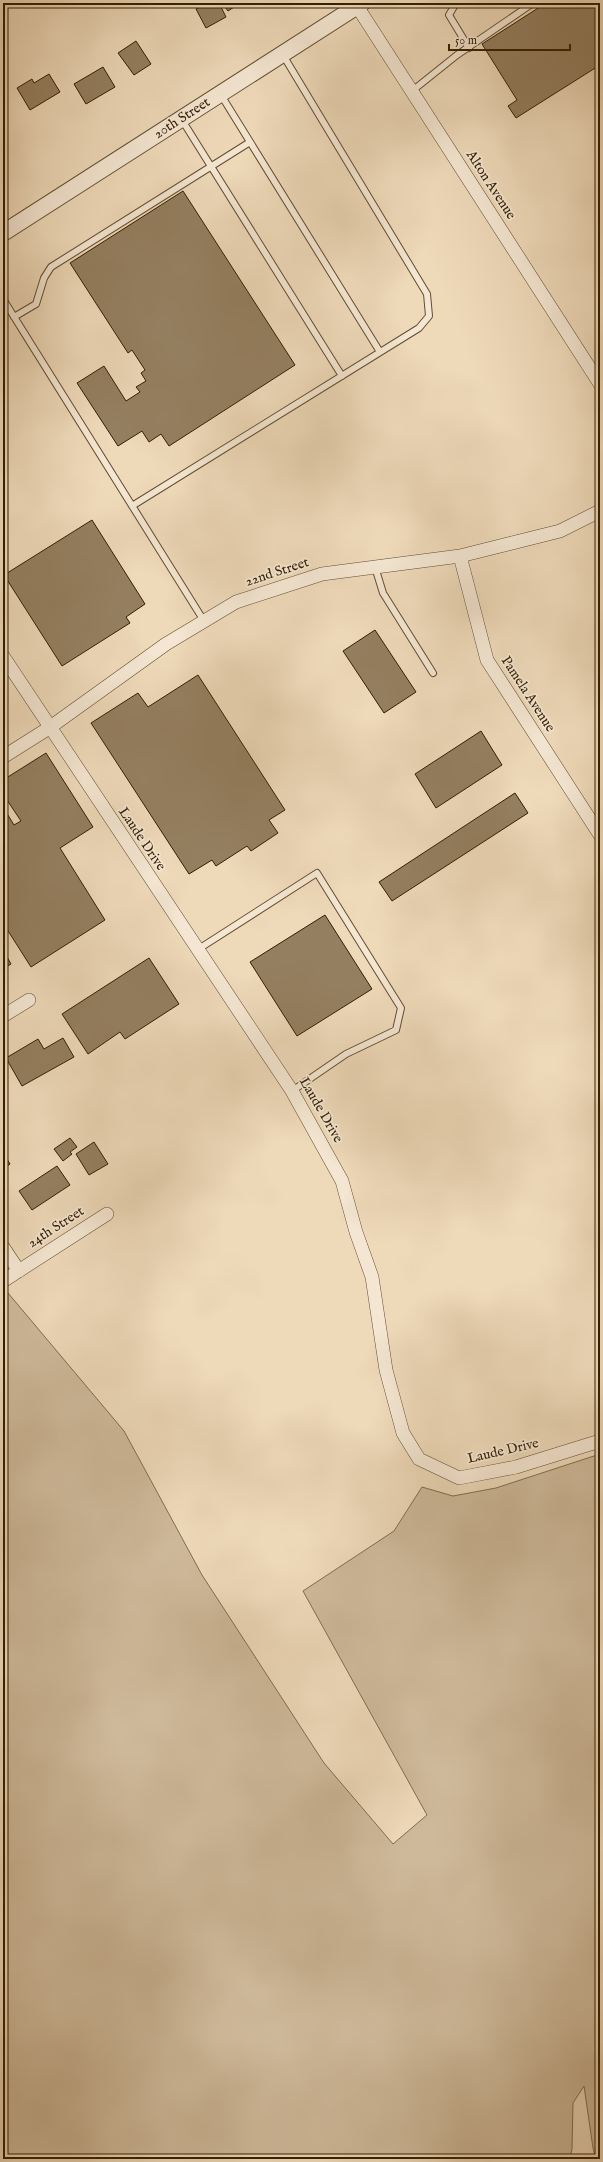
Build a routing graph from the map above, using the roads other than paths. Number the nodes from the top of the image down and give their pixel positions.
1 (456, 3) edge
2 (533, 3) edge
3 (358, 4) edge
4 (469, 48) junction
5 (282, 54) junction
6 (412, 91) junction
7 (221, 94) junction
8 (181, 119) junction
9 (250, 142) junction
10 (211, 167) junction
11 (3, 233) edge
12 (3, 299) edge
13 (14, 317) junction
14 (380, 352) junction
15 (342, 376) junction
16 (600, 384) edge
17 (132, 506) junction
18 (600, 511) edge
19 (460, 556) junction
20 (375, 567) junction
21 (204, 621) junction
22 (3, 656) edge
23 (433, 673) dead end
24 (49, 728) junction
25 (3, 757) edge
26 (600, 835) edge
27 (197, 950) junction
28 (29, 1000) dead end
29 (3, 1016) edge
30 (292, 1091) junction
31 (107, 1214) dead end
32 (3, 1247) edge
33 (19, 1271) junction
34 (3, 1281) edge
35 (600, 1441) edge

1 - 4 lane
2 - 4 lane
3 - 5 street, 20th Street
3 - 6 street, Alton Avenue
4 - 6 lane
5 - 7 street, 20th Street
5 - 14 lane
6 - 16 street, Alton Avenue
7 - 8 street, 20th Street
7 - 9 lane
8 - 10 lane
8 - 11 street, 20th Street
9 - 10 lane
9 - 14 lane
10 - 13 lane
10 - 15 lane
12 - 13 lane
13 - 17 lane
14 - 15 lane
15 - 17 lane
17 - 21 lane
18 - 19 street, 22nd Street
19 - 20 street, 22nd Street
19 - 26 street, Pamela Avenue
20 - 21 street, 22nd Street
20 - 23 lane
21 - 24 street, 22nd Street
22 - 24 street, Laude Drive
24 - 25 street, 22nd Street
24 - 27 street, Laude Drive
27 - 30 street, Laude Drive
27 - 30 lane
28 - 29 street
30 - 35 street, Laude Drive
31 - 33 street, 24th Street
32 - 33 street
33 - 34 street, 24th Street

